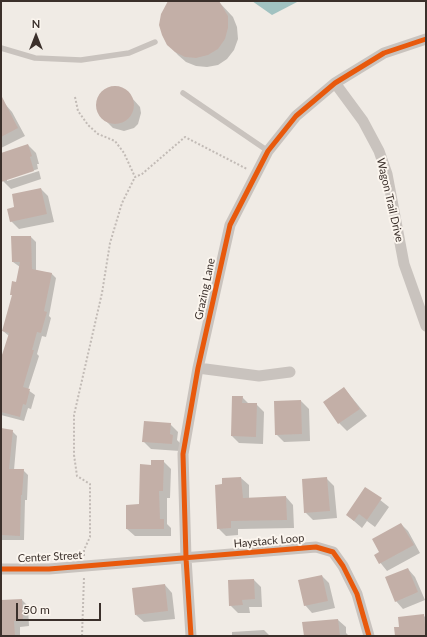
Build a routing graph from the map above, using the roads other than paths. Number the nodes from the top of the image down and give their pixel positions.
1 (426, 40) edge
2 (155, 42) dead end
3 (1, 48) edge
4 (335, 83) junction
5 (183, 93) dead end
6 (268, 151) junction
7 (426, 326) edge
8 (198, 368) junction
9 (290, 372) dead end
10 (186, 558) junction
11 (101, 564) joint
12 (1, 569) edge
13 (191, 636) edge
14 (369, 636) edge

1 - 4 street, Grazing Lane
2 - 3 lane
4 - 6 street, Grazing Lane
4 - 7 street, Wagon Trail Drive
5 - 6 lane
6 - 8 street, Grazing Lane
8 - 9 street
8 - 10 street, Grazing Lane
10 - 11 street, Haystack Loop
10 - 13 street, Grazing Lane
10 - 14 street, Haystack Loop
11 - 12 street, Center Street

